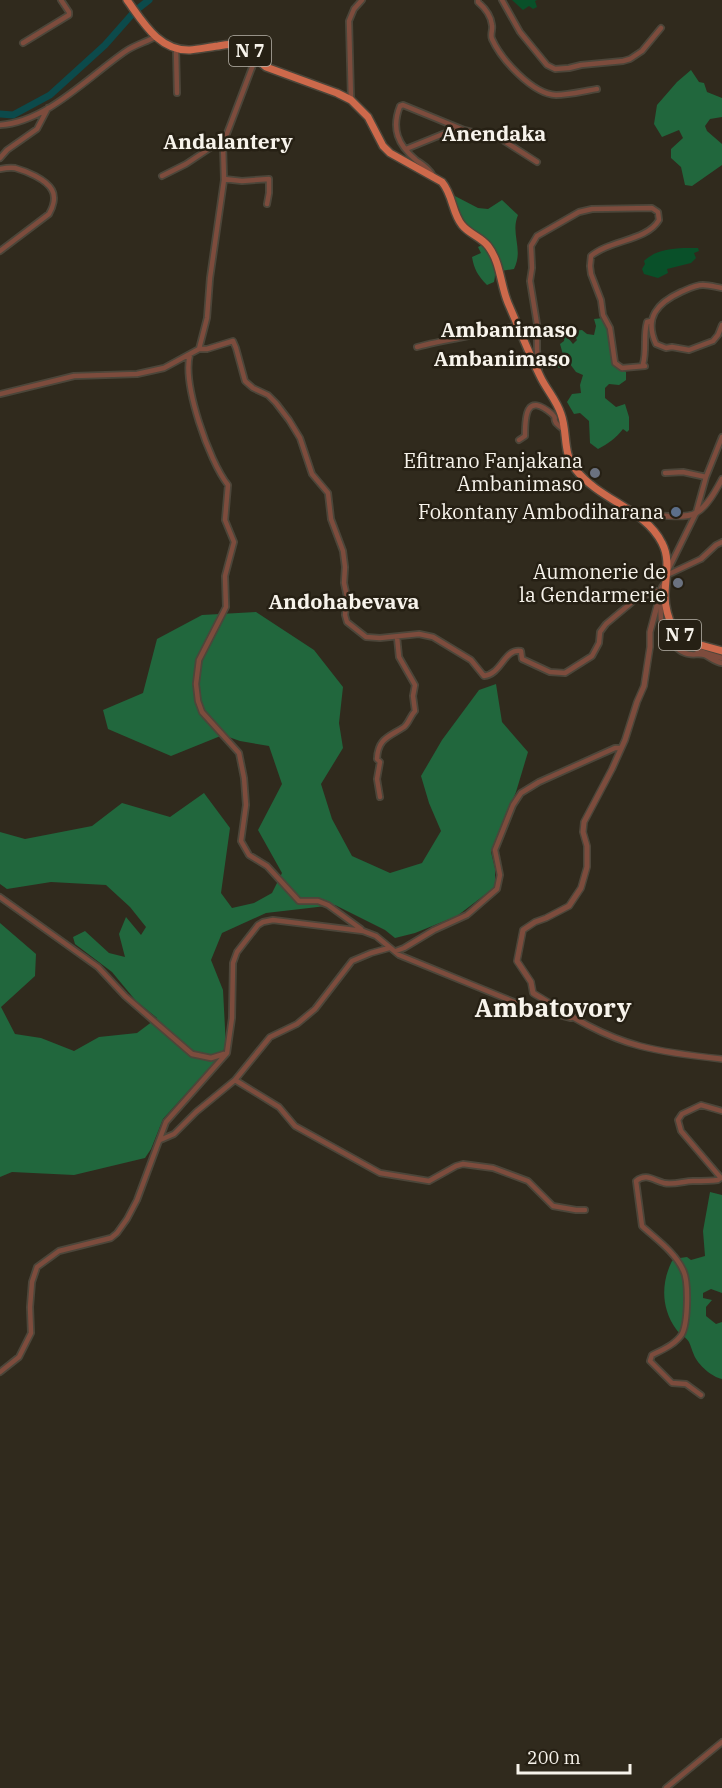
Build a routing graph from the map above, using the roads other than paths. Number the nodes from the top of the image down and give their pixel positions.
1 (61, 0) edge
2 (127, 0) edge
3 (362, 0) edge
4 (478, 0) edge
5 (502, 0) edge
6 (661, 28) dead end
7 (155, 37) junction
8 (23, 43) dead end
9 (176, 48) junction
10 (258, 61) junction
11 (597, 89) dead end
12 (177, 93) dead end
13 (351, 100) junction
14 (48, 108) junction
15 (0, 125) edge
16 (464, 130) junction
17 (223, 144) junction
18 (406, 149) junction
19 (0, 158) edge
20 (537, 162) dead end
21 (0, 169) edge
22 (162, 176) dead end
23 (433, 176) junction
24 (224, 179) junction
25 (267, 204) dead end
26 (0, 251) edge
27 (722, 288) edge
28 (651, 321) junction
29 (517, 325) junction
30 (722, 325) edge
31 (417, 348) dead end
32 (199, 349) junction
33 (190, 354) junction
34 (540, 376) junction
35 (0, 394) edge
36 (563, 429) junction
37 (722, 437) edge
38 (519, 440) dead end
39 (665, 473) dead end
40 (706, 477) junction
41 (722, 479) edge
42 (634, 513) junction
43 (696, 513) junction
44 (722, 542) edge
45 (666, 576) junction
46 (662, 595) junction
47 (680, 636) junction
48 (397, 637) junction
49 (722, 651) edge
50 (722, 658) edge
51 (722, 663) edge
52 (620, 748) junction
53 (380, 797) dead end
54 (0, 897) edge
55 (363, 931) junction
56 (389, 948) junction
57 (396, 951) junction
58 (574, 1019) junction
59 (227, 1053) junction
60 (722, 1059) edge
61 (235, 1080) junction
62 (722, 1111) edge
63 (160, 1140) junction
64 (721, 1178) edge
65 (585, 1210) dead end
66 (0, 1372) edge
67 (701, 1395) dead end
68 (722, 1742) edge
69 (666, 1788) edge

1 - 8 street
2 - 7 main road, N 7
3 - 13 street
4 - 11 street
5 - 6 street
7 - 9 main road, N 7
7 - 14 street
9 - 10 main road, N 7
9 - 12 street
10 - 13 main road, N 7
10 - 17 street
13 - 23 main road, N 7
14 - 15 street
14 - 19 street
16 - 18 street
16 - 18 street
16 - 20 street
17 - 22 street
17 - 24 street
18 - 23 street
21 - 26 street
23 - 29 main road, N 7
24 - 25 street
24 - 32 street
27 - 28 street
28 - 30 street
28 - 34 street
29 - 31 street
29 - 34 main road, N 7
32 - 33 street
32 - 48 street
33 - 35 street
33 - 55 street
34 - 36 main road, N 7
36 - 38 street
36 - 42 main road, N 7
37 - 40 street
39 - 40 street
40 - 43 street
41 - 43 street
42 - 43 street
42 - 45 main road, N 7
43 - 45 street
44 - 45 street
45 - 46 main road, N 7
46 - 47 main road, N 7
46 - 48 street
46 - 51 street
46 - 52 street
47 - 49 main road, N 7
47 - 50 street
48 - 53 street
52 - 57 street
52 - 58 street
54 - 59 street
55 - 56 street
55 - 59 street
56 - 57 street
56 - 61 street
57 - 58 street
58 - 60 street
59 - 63 street
61 - 63 street
61 - 65 street
62 - 64 street
63 - 66 street
64 - 67 street
68 - 69 street

